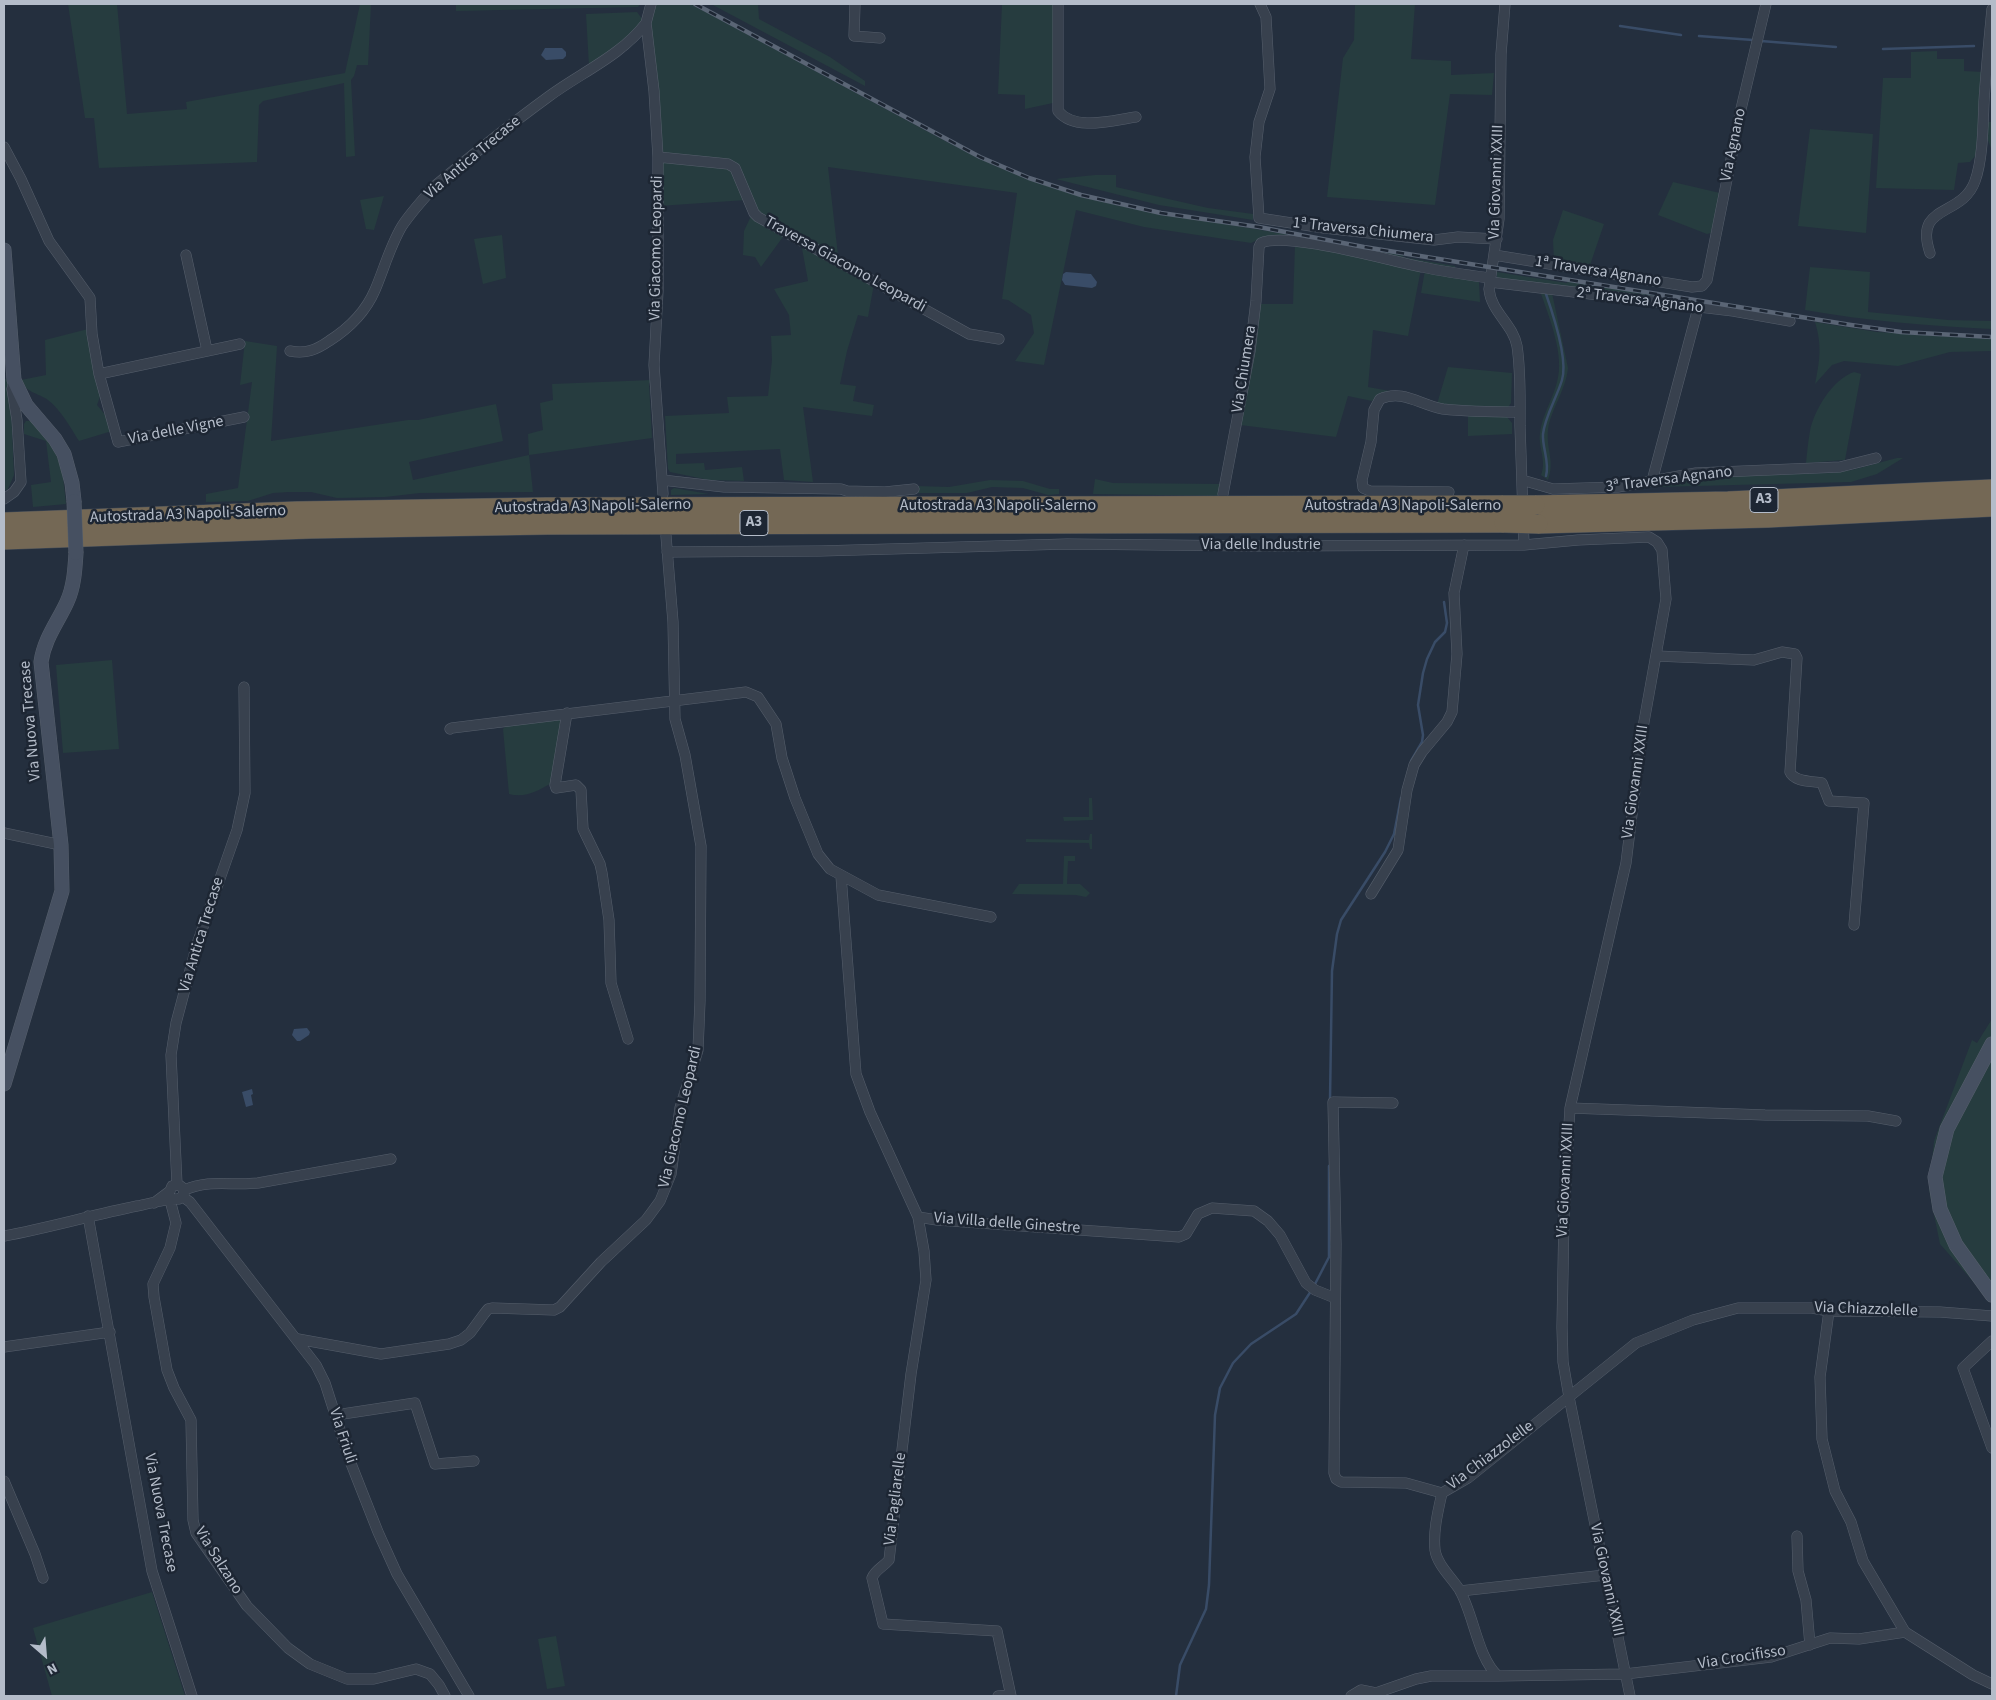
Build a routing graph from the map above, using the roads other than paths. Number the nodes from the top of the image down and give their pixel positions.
1 (651, 4) edge
2 (855, 4) edge
3 (1058, 4) edge
4 (1260, 4) edge
5 (1505, 4) edge
6 (1766, 4) edge
7 (1992, 9) edge
8 (646, 23) junction
9 (880, 38) dead end
10 (1136, 117) dead end
11 (4, 147) edge
12 (658, 157) junction
13 (1497, 239) junction
14 (1261, 243) joint
15 (4, 250) edge
16 (1930, 253) dead end
17 (186, 255) dead end
18 (1494, 255) junction
19 (1490, 280) junction
20 (1702, 286) joint
21 (1698, 308) junction
22 (1790, 321) dead end
23 (999, 338) dead end
24 (240, 344) dead end
25 (207, 350) junction
26 (290, 351) dead end
27 (99, 374) junction
28 (23, 411) junction
29 (1520, 412) junction
30 (244, 417) dead end
31 (1876, 458) dead end
32 (662, 480) junction
33 (1522, 480) junction
34 (1652, 481) junction
35 (914, 489) dead end
36 (1992, 489) edge
37 (1448, 492) dead end
38 (663, 494) dead end
39 (1223, 494) dead end
40 (4, 499) edge
41 (1992, 507) edge
42 (1504, 514) junction
43 (1536, 514) junction
44 (4, 522) edge
45 (666, 536) dead end
46 (4, 540) edge
47 (1464, 545) junction
48 (1524, 545) junction
49 (667, 552) junction
50 (1656, 656) junction
51 (244, 687) dead end
52 (674, 700) junction
53 (567, 713) junction
54 (450, 729) dead end
55 (4, 833) edge
56 (61, 844) junction
57 (841, 876) junction
58 (1371, 894) dead end
59 (992, 917) dead end
60 (1854, 925) dead end
61 (628, 1039) dead end
62 (1992, 1044) edge
63 (4, 1084) edge
64 (1393, 1103) dead end
65 (1570, 1108) junction
66 (1896, 1121) dead end
67 (391, 1159) dead end
68 (176, 1193) junction
69 (88, 1216) junction
70 (918, 1217) junction
71 (4, 1236) edge
72 (1992, 1295) edge
73 (1335, 1298) junction
74 (1829, 1311) junction
75 (1992, 1316) edge
76 (110, 1332) junction
77 (298, 1339) junction
78 (1992, 1342) edge
79 (4, 1347) edge
80 (1569, 1397) junction
81 (336, 1415) junction
82 (1992, 1448) edge
83 (474, 1461) dead end
84 (4, 1481) edge
85 (1442, 1493) junction
86 (1797, 1536) dead end
87 (1605, 1575) junction
88 (43, 1578) dead end
89 (1460, 1591) junction
90 (1904, 1632) junction
91 (1810, 1645) junction
92 (1625, 1674) junction
93 (1498, 1676) junction
94 (1992, 1684) edge
95 (192, 1696) edge
96 (445, 1696) edge
97 (469, 1696) edge
98 (998, 1696) edge
99 (1010, 1696) edge
100 (1351, 1696) edge
101 (1630, 1696) edge

1 - 8 street, Via Giacomo Leopardi
2 - 9 street
3 - 10 street
4 - 13 street, 1ª Traversa Chiumera
5 - 13 street, Via Giovanni XXIII
6 - 20 street, Via Agnano
7 - 16 street
8 - 12 street, Via Giacomo Leopardi
8 - 26 street, Via Antica Trecase
11 - 27 street, Via delle Vigne
12 - 23 street, Traversa Giacomo Leopardi
12 - 32 street, Via Giacomo Leopardi
13 - 18 street, Via Giovanni XXIII
14 - 19 street, 2ª Traversa Agnano
14 - 39 street, Via Chiumera
15 - 28 street, Via Nuova Trecase
17 - 25 street
18 - 19 street, Via Giovanni XXIII
18 - 20 street, 1ª Traversa Agnano
19 - 21 street, 2ª Traversa Agnano
19 - 29 street, Via Giovanni XXIII
21 - 22 street, 2ª Traversa Agnano
21 - 34 street
24 - 25 street
25 - 27 street
27 - 30 street, Via delle Vigne
28 - 40 street
28 - 56 street, Via Nuova Trecase, bridge
29 - 33 street, Via Giovanni XXIII
29 - 37 street
31 - 34 street, 3ª Traversa Agnano
32 - 35 street
32 - 38 street, Via Giacomo Leopardi
33 - 34 street, 3ª Traversa Agnano
33 - 48 street, Via Giovanni XXIII
36 - 43 highway, Autostrada A3 Napoli-Salerno / A3
41 - 43 highway, Autostrada A3 Napoli-Salerno / A3
42 - 43 highway, Autostrada A3 Napoli-Salerno / A3, bridge
42 - 44 highway, Autostrada A3 Napoli-Salerno / A3
42 - 46 highway, Autostrada A3 Napoli-Salerno / A3
45 - 49 street, Via Giacomo Leopardi
47 - 48 street, Via delle Industrie
47 - 49 street, Via delle Industrie
47 - 58 street
48 - 50 street, Via Giovanni XXIII
49 - 52 street, Via Giacomo Leopardi
50 - 60 street
50 - 65 street, Via Giovanni XXIII
51 - 68 street, Via Antica Trecase
52 - 53 street
52 - 57 street
52 - 77 street, Via Giacomo Leopardi
53 - 54 street
53 - 61 street
55 - 56 street
56 - 63 street, Via Nuova Trecase
57 - 59 street
57 - 70 street, Via Villa delle Ginestre
62 - 72 street
64 - 73 street, Via Chiazzolelle
65 - 66 street
65 - 80 street, Via Giovanni XXIII
67 - 68 street
68 - 69 street
68 - 77 street, Via Friuli
68 - 96 street, Via Salzano
69 - 71 street
69 - 76 street, Via Nuova Trecase
70 - 73 street, Via Villa delle Ginestre
70 - 99 street, Via Pagliarelle
73 - 85 street, Via Chiazzolelle
74 - 75 street, Via Chiazzolelle
74 - 80 street, Via Chiazzolelle
74 - 90 street
76 - 79 street
76 - 95 street, Via Nuova Trecase
77 - 81 street, Via Friuli
78 - 82 street
80 - 85 street, Via Chiazzolelle
80 - 87 street, Via Giovanni XXIII
81 - 83 street
81 - 97 street, Via Friuli
84 - 88 street
85 - 89 street
86 - 91 street
87 - 89 street
87 - 92 street, Via Giovanni XXIII
89 - 93 street
90 - 91 street, Via Crocifisso
90 - 94 street
91 - 92 street, Via Crocifisso
92 - 93 street, Via Crocifisso
92 - 101 street, Via Giovanni XXIII
93 - 100 street, Via Crocifisso
98 - 99 street

